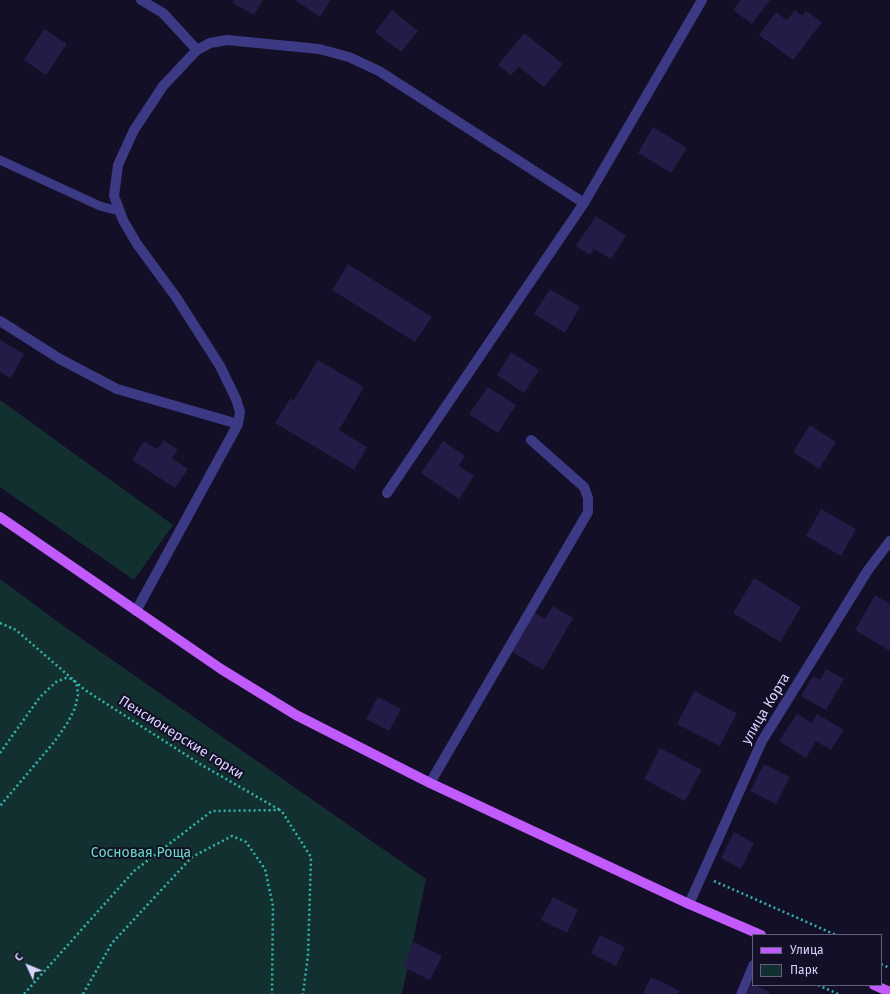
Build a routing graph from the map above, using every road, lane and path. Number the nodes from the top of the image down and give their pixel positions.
1 (141, 0) edge
2 (702, 0) edge
3 (197, 50) junction
4 (0, 160) edge
5 (584, 203) junction
6 (119, 211) junction
7 (0, 321) edge
8 (238, 424) junction
9 (530, 440) dead end
10 (387, 494) dead end
11 (0, 517) edge
12 (890, 541) edge
13 (136, 611) junction
14 (0, 623) edge
15 (73, 679) junction
16 (0, 753) edge
17 (430, 783) junction
18 (0, 806) edge
19 (281, 810) junction
20 (701, 875) junction
21 (689, 904) junction
22 (759, 934) edge
23 (834, 934) edge
24 (752, 967) edge
25 (820, 986) edge
26 (876, 986) edge
27 (890, 992) edge
28 (24, 994) edge
29 (83, 994) edge
30 (272, 994) edge
31 (303, 994) edge
32 (741, 994) edge
33 (838, 994) edge

1 - 3 street
2 - 5 street
3 - 5 street
3 - 6 street
4 - 6 lane
5 - 10 street
6 - 8 street
7 - 8 street
8 - 13 street
9 - 17 street
11 - 13 main road
12 - 20 street, улица Корта
13 - 17 main road
14 - 15 path, Пенсионерские горки
15 - 16 path
15 - 18 path
15 - 19 path, Пенсионерские горки
17 - 21 main road
19 - 28 path
19 - 31 path, Пенсионерские горки
20 - 21 street, улица Корта
20 - 23 path
21 - 22 main road
24 - 32 lane
25 - 33 path
26 - 27 main road
29 - 30 path

